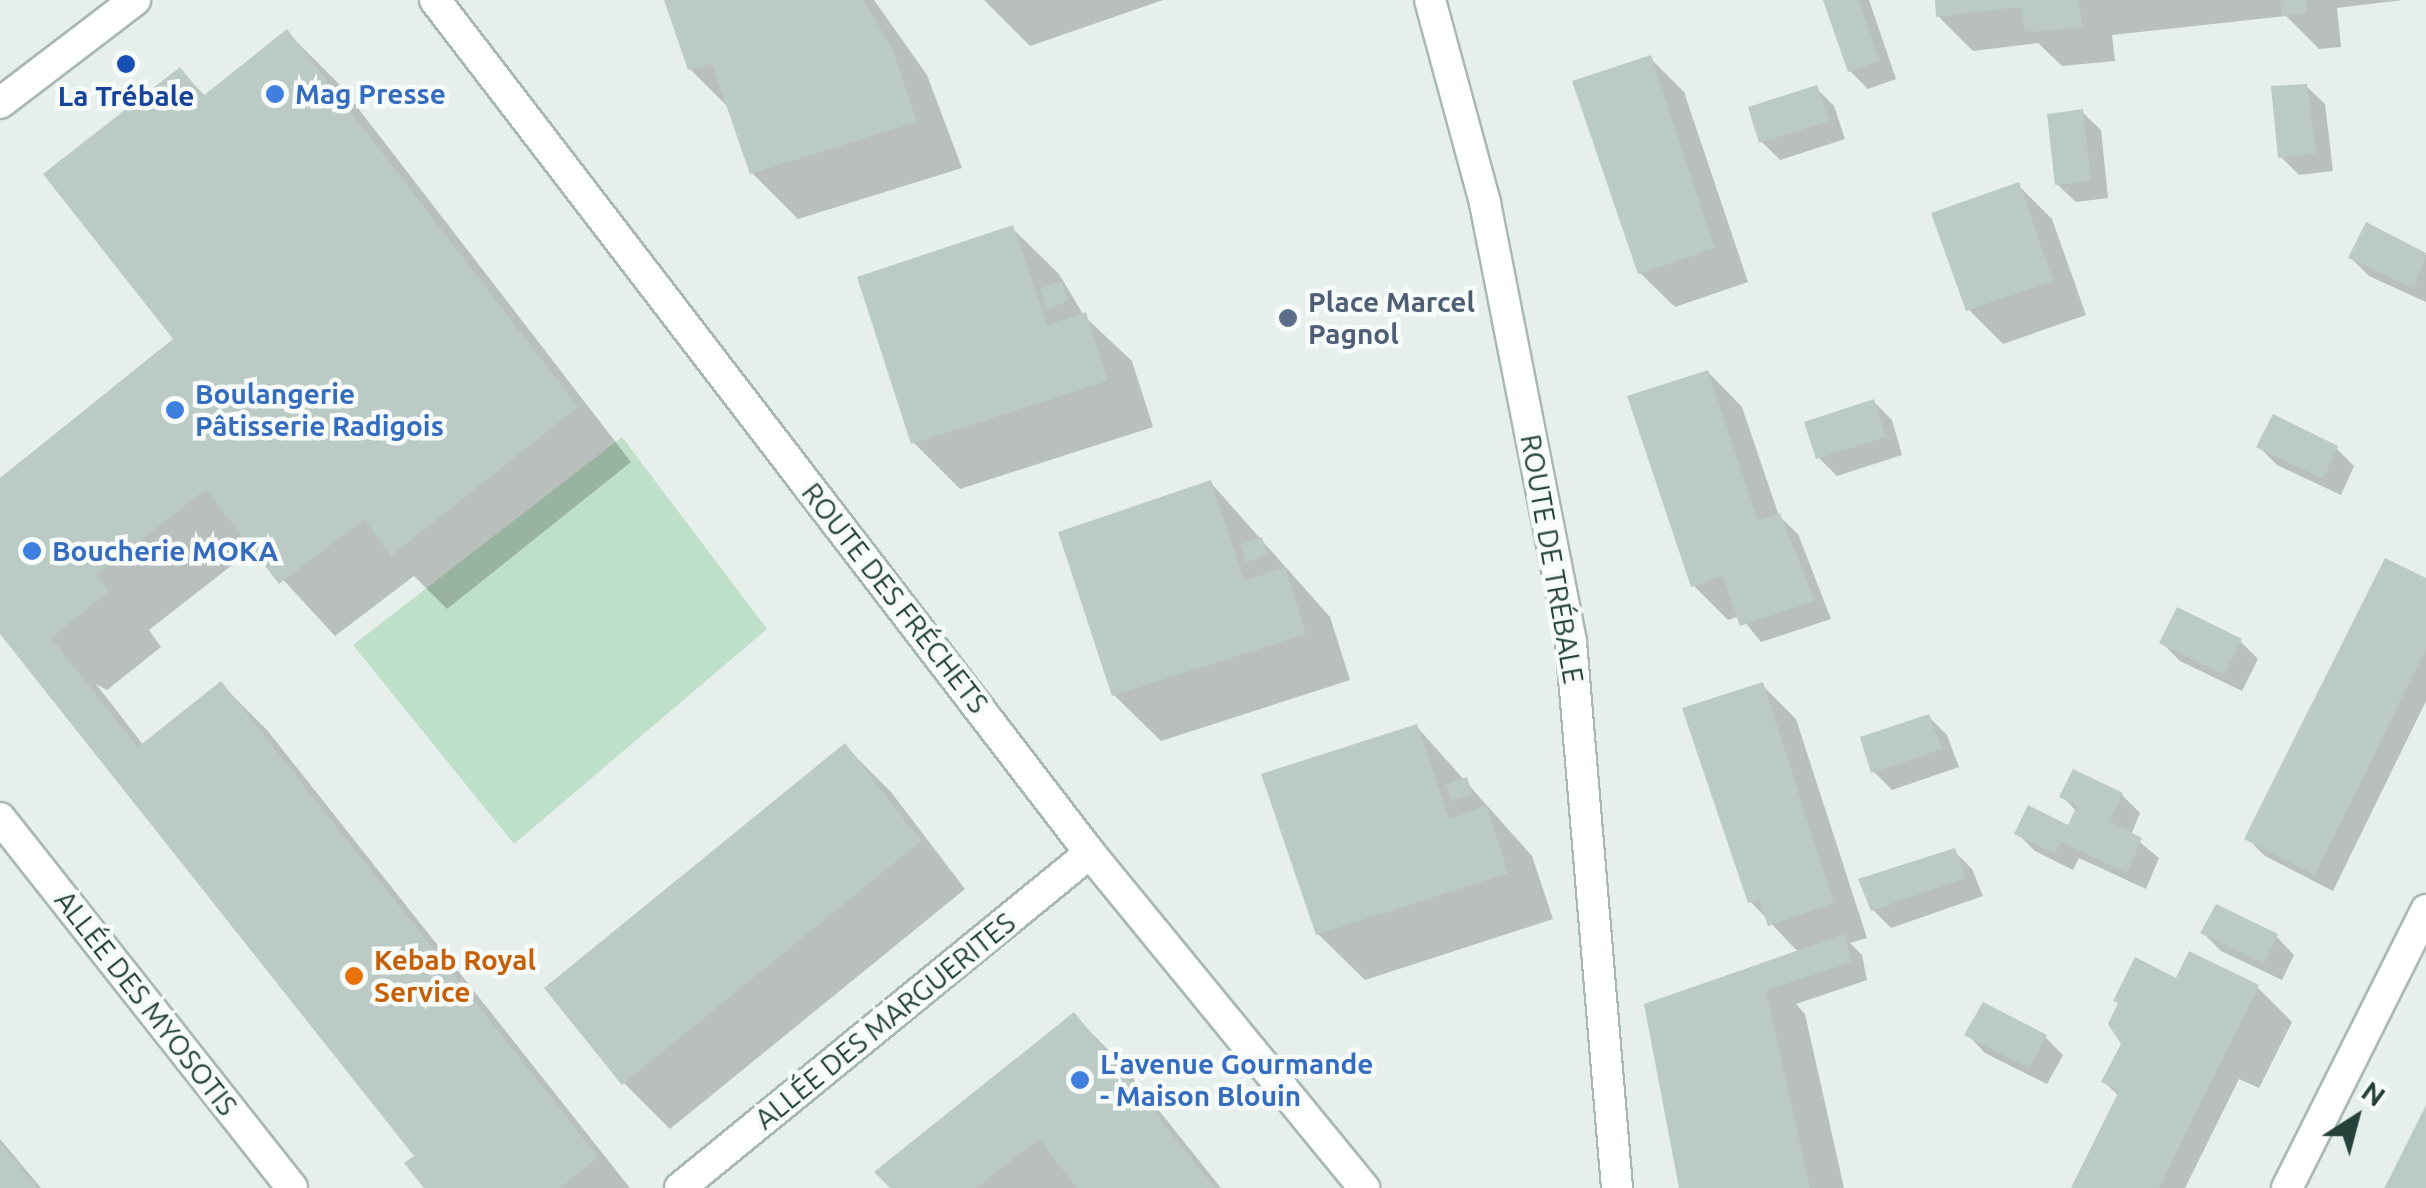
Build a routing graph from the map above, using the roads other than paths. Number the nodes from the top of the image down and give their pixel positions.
1 (135, 0) edge
2 (436, 0) edge
3 (1434, 1) edge
4 (0, 102) edge
5 (0, 818) edge
6 (1090, 853) junction
7 (2426, 910) edge
8 (292, 1188) edge
9 (680, 1188) edge
10 (1364, 1188) edge
11 (1616, 1188) edge
12 (2287, 1188) edge

1 - 4 street
2 - 6 street, ROUTE DES FRÉCHETS
3 - 11 street, ROUTE DE TRÉBALE
5 - 8 street, ALLÉE DES MYOSOTIS
6 - 9 street, ALLÉE DES MARGUERITES
6 - 10 street, ROUTE DES FRÉCHETS
7 - 12 street

